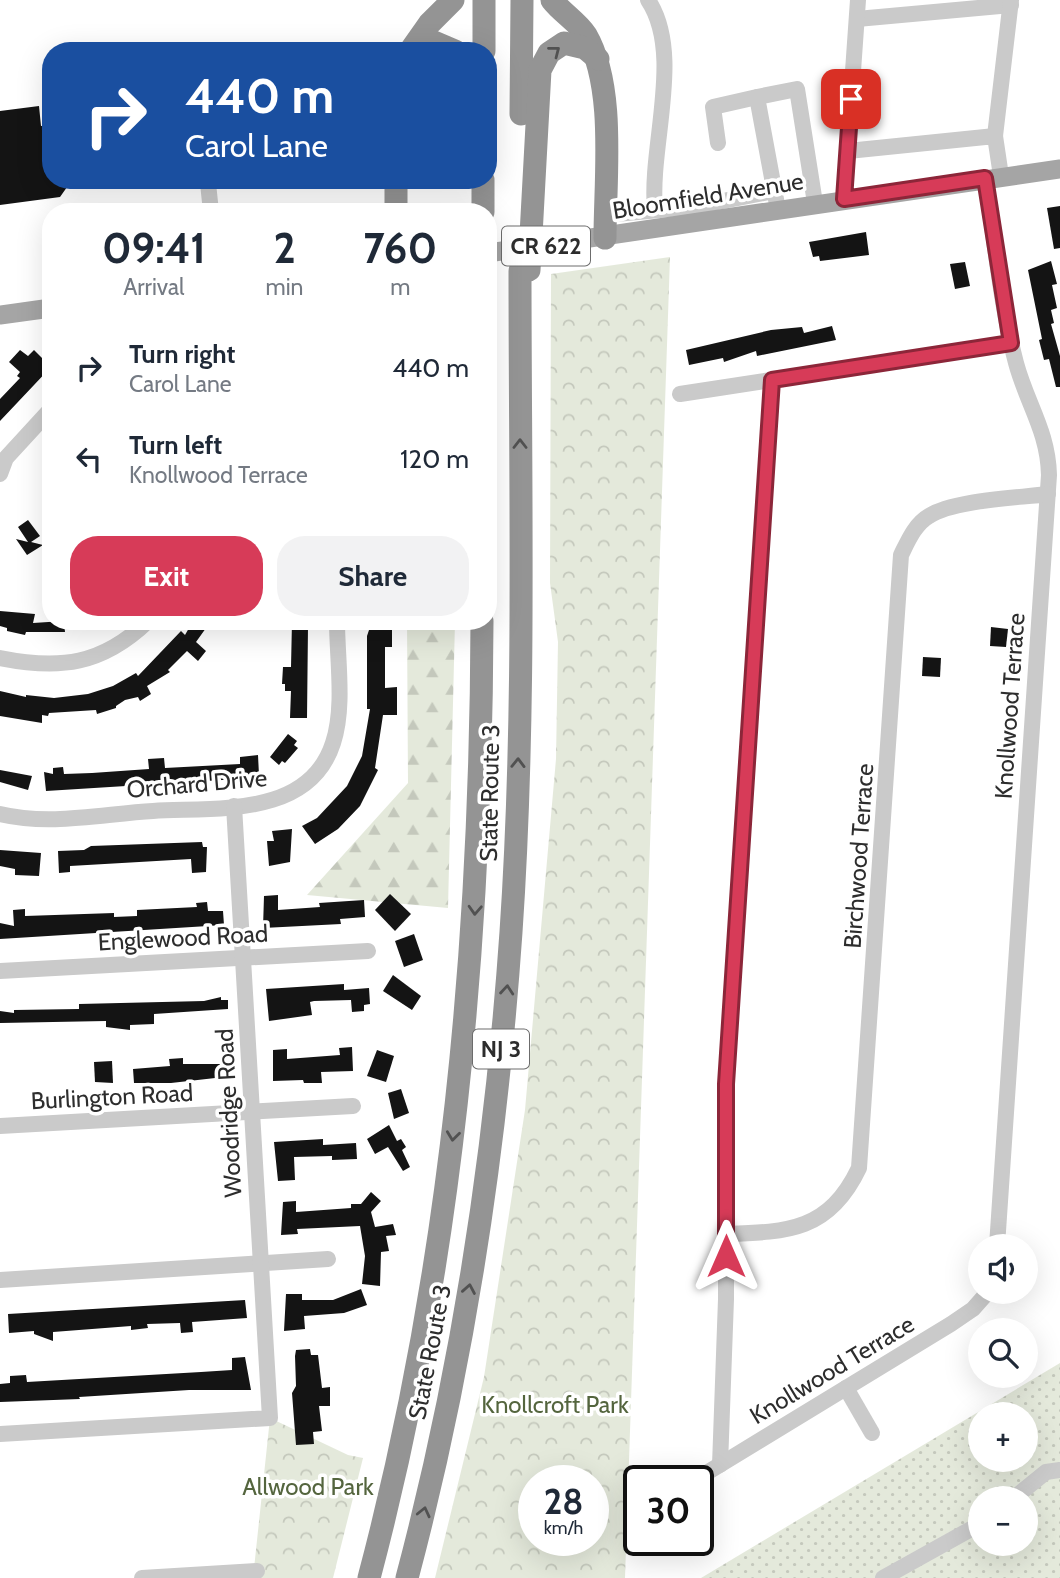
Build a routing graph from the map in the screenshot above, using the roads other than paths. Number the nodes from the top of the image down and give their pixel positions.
1 (453, 0) edge
2 (484, 0) edge
3 (522, 0) edge
4 (552, 0) edge
5 (648, 0) edge
6 (858, 0) edge
7 (1011, 2) edge
8 (857, 19) junction
9 (417, 42) edge
10 (484, 42) edge
11 (598, 59) junction
12 (757, 97) junction
13 (995, 136) junction
14 (718, 143) dead end
15 (848, 151) junction
16 (1060, 169) edge
17 (993, 177) junction
18 (844, 199) junction
19 (776, 200) junction
20 (815, 204) junction
21 (654, 209) junction
22 (692, 215) junction
23 (605, 227) junction
24 (526, 236) junction
25 (497, 251) edge
26 (42, 309) edge
27 (0, 315) edge
28 (1011, 343) junction
29 (772, 380) junction
30 (680, 394) dead end
31 (42, 419) edge
32 (0, 474) edge
33 (1048, 494) junction
34 (136, 630) edge
35 (337, 630) edge
36 (469, 630) edge
37 (482, 630) edge
38 (0, 658) edge
39 (234, 806) junction
40 (0, 814) edge
41 (479, 829) junction
42 (368, 951) dead end
43 (243, 957) junction
44 (0, 971) edge
45 (353, 1106) dead end
46 (252, 1111) junction
47 (0, 1126) edge
48 (726, 1234) junction
49 (998, 1234) edge
50 (328, 1259) dead end
51 (261, 1262) junction
52 (0, 1280) edge
53 (977, 1304) edge
54 (846, 1388) junction
55 (872, 1433) dead end
56 (0, 1434) edge
57 (720, 1465) junction
58 (714, 1469) edge
59 (1060, 1470) edge
60 (1029, 1486) edge
61 (968, 1531) edge
62 (257, 1571) dead end
63 (142, 1578) edge
64 (369, 1578) edge
65 (407, 1578) edge
66 (883, 1578) edge

1 - 9 highway
2 - 10 highway
3 - 24 highway
4 - 11 highway
5 - 21 street
6 - 8 street
7 - 8 street
7 - 13 street, Knollwood Terrace
8 - 15 street
11 - 23 highway
24 -> 11 highway
12 - 14 street
12 - 19 street
12 - 20 street
13 - 15 street
13 - 17 street, Knollwood Terrace
15 - 18 street
16 - 17 main road, Bloomfield Avenue / CR 622
17 - 18 main road, Bloomfield Avenue / CR 622
17 - 28 street, Knollwood Terrace
18 - 20 main road, Bloomfield Avenue / CR 622
19 - 20 main road, Bloomfield Avenue / CR 622
19 - 22 main road, Bloomfield Avenue / CR 622
21 - 22 street
21 - 23 street
22 - 23 main road, Bloomfield Avenue / CR 622
23 - 25 main road, Bloomfield Avenue / CR 622
65 -> 24 highway, State Route 3 / NJ 3, bridge
26 - 27 main road
28 - 29 street
28 - 33 street, Knollwood Terrace
29 - 30 street
29 - 48 street
31 - 32 street
33 - 48 street, Birchwood Terrace
33 - 49 street, Knollwood Terrace
34 - 38 street
35 - 39 street, Orchard Drive
36 - 41 highway
37 - 41 highway, State Route 3 / NJ 3
39 - 40 street, Orchard Drive
39 - 43 street, Woodridge Road
41 -> 64 highway, State Route 3 / NJ 3
42 - 43 street, Englewood Road
43 - 44 street, Englewood Road
43 - 46 street, Woodridge Road
45 - 46 street, Burlington Road
46 - 47 street, Burlington Road
46 - 51 street, Woodridge Road
48 - 57 street
50 - 51 street
51 - 52 street
51 - 56 street, Woodridge Road
53 - 54 street, Knollwood Terrace
54 - 55 street
54 - 57 street, Knollwood Terrace
57 - 58 street, Knollwood Terrace
59 - 60 street
61 - 66 street
62 - 63 street

